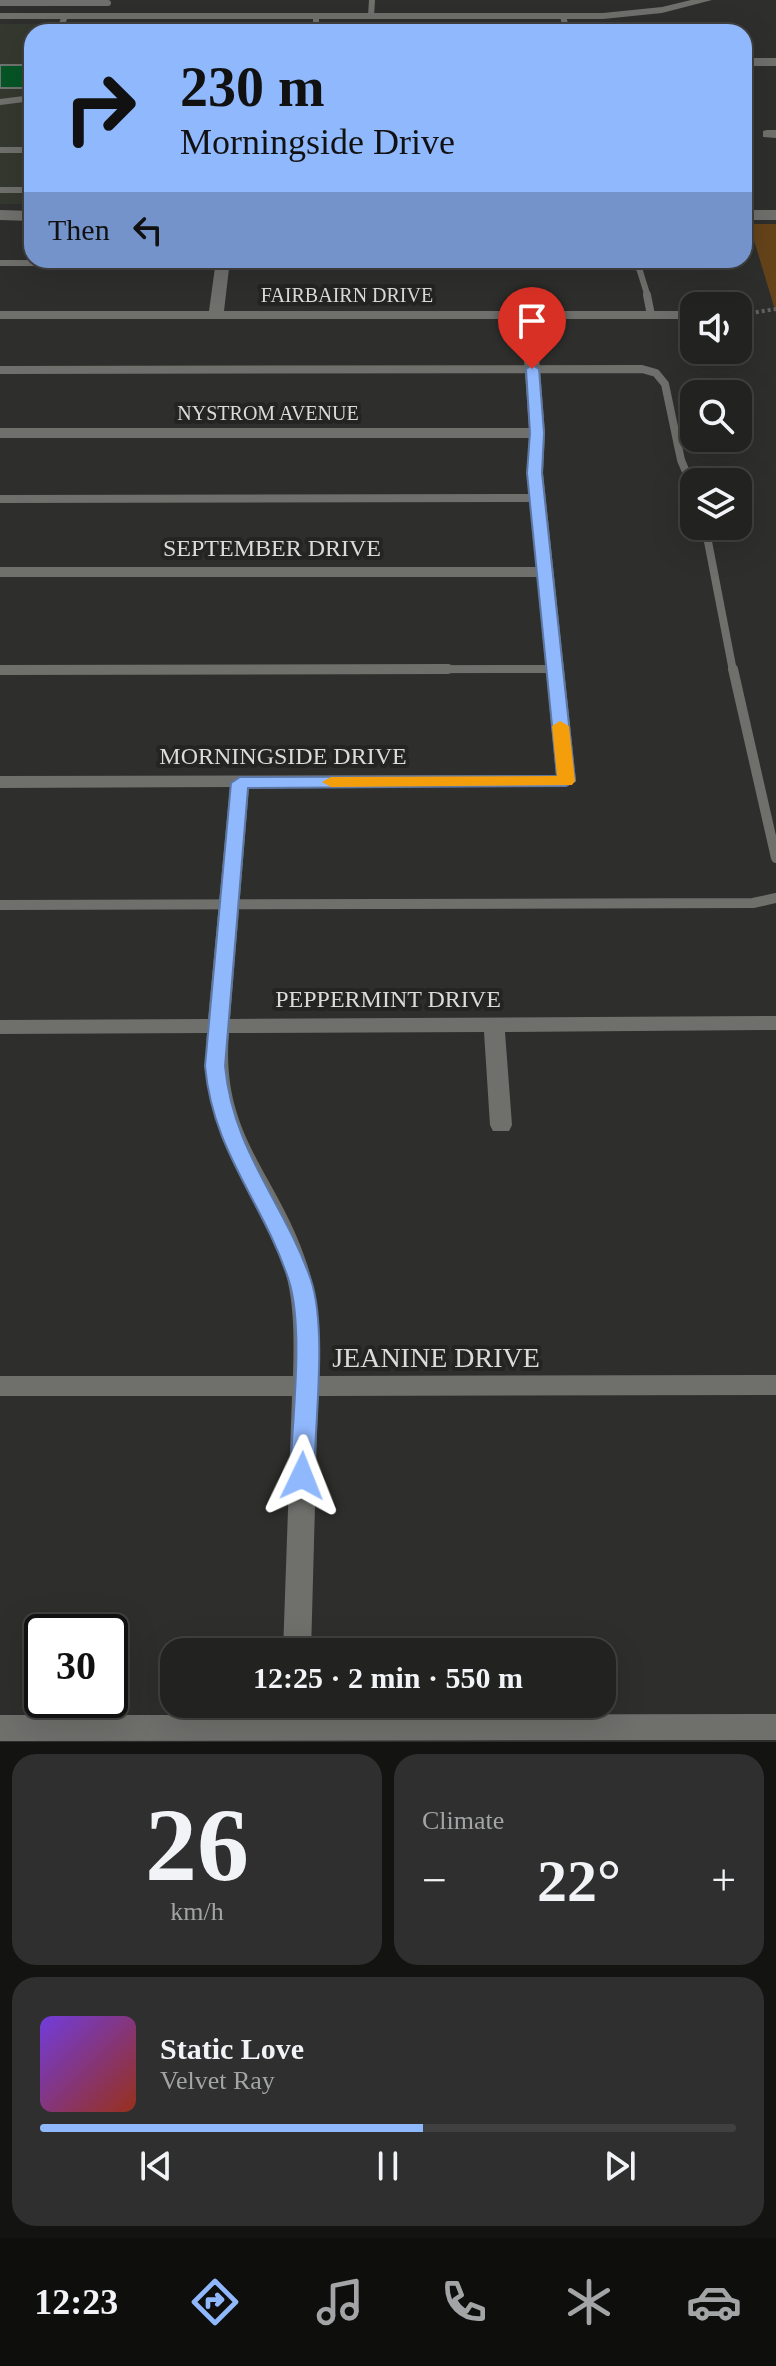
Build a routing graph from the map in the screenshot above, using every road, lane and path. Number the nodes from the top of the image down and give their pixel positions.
1 (372, 0) edge
2 (706, 0) edge
3 (109, 1) edge
4 (678, 2) edge
5 (0, 3) edge
6 (0, 16) edge
7 (65, 16) junction
8 (104, 16) junction
9 (316, 16) junction
10 (371, 16) junction
11 (563, 16) junction
12 (62, 24) edge
13 (316, 24) edge
14 (565, 24) edge
15 (752, 62) edge
16 (776, 62) edge
17 (24, 99) edge
18 (0, 102) edge
19 (0, 150) edge
20 (24, 150) edge
21 (0, 190) edge
22 (24, 190) edge
23 (0, 215) edge
24 (752, 215) edge
25 (776, 215) edge
26 (24, 216) edge
27 (0, 263) edge
28 (24, 263) edge
29 (222, 268) edge
30 (639, 268) edge
31 (776, 309) edge
32 (752, 313) edge
33 (0, 315) edge
34 (216, 315) junction
35 (528, 315) junction
36 (651, 315) junction
37 (680, 315) edge
38 (532, 369) junction
39 (0, 370) edge
40 (0, 433) edge
41 (537, 433) junction
42 (684, 468) edge
43 (537, 498) junction
44 (0, 499) edge
45 (708, 540) edge
46 (0, 572) edge
47 (544, 572) junction
48 (554, 669) junction
49 (0, 670) edge
50 (0, 782) edge
51 (240, 783) junction
52 (776, 858) edge
53 (776, 898) edge
54 (231, 904) junction
55 (0, 905) edge
56 (776, 1023) edge
57 (494, 1024) junction
58 (0, 1027) edge
59 (218, 1027) junction
60 (501, 1125) dead end
61 (776, 1385) edge
62 (0, 1386) edge
63 (304, 1387) junction
64 (297, 1638) edge
65 (246, 1718) edge
66 (382, 1718) edge
67 (776, 1727) edge
68 (0, 1728) edge

1 - 10 lane
2 - 4 street
3 - 5 lane
3 - 8 lane
4 - 11 street
6 - 7 street
7 - 8 street
7 - 12 lane
8 - 9 street
9 - 10 street
9 - 13 lane
10 - 11 street
11 - 14 lane
15 - 16 street
17 - 18 lane
19 - 20 lane
21 - 22 lane
23 - 26 street
24 - 25 street
27 - 28 lane
29 - 34 street
30 - 36 lane
31 - 32 path
33 - 34 street, FAIRBAIRN DRIVE
34 - 35 street, FAIRBAIRN DRIVE
35 - 36 street, FAIRBAIRN DRIVE
35 - 38 street
36 - 37 street, FAIRBAIRN DRIVE
38 - 39 lane
38 - 41 street
38 - 42 lane
40 - 41 street, NYSTROM AVENUE
41 - 43 street
43 - 44 lane
43 - 47 street
45 - 52 lane
46 - 47 street, SEPTEMBER DRIVE
47 - 48 street
48 - 49 lane
48 - 51 street, MORNINGSIDE DRIVE
50 - 51 street, MORNINGSIDE DRIVE
51 - 54 street
53 - 54 lane
54 - 55 lane
54 - 59 street
56 - 57 street, PEPPERMINT DRIVE
57 - 59 street, PEPPERMINT DRIVE
57 - 60 street
58 - 59 street, PEPPERMINT DRIVE
59 - 63 street
61 - 63 street, JEANINE DRIVE
62 - 63 street, JEANINE DRIVE
63 - 64 street
65 - 68 street
66 - 67 street

